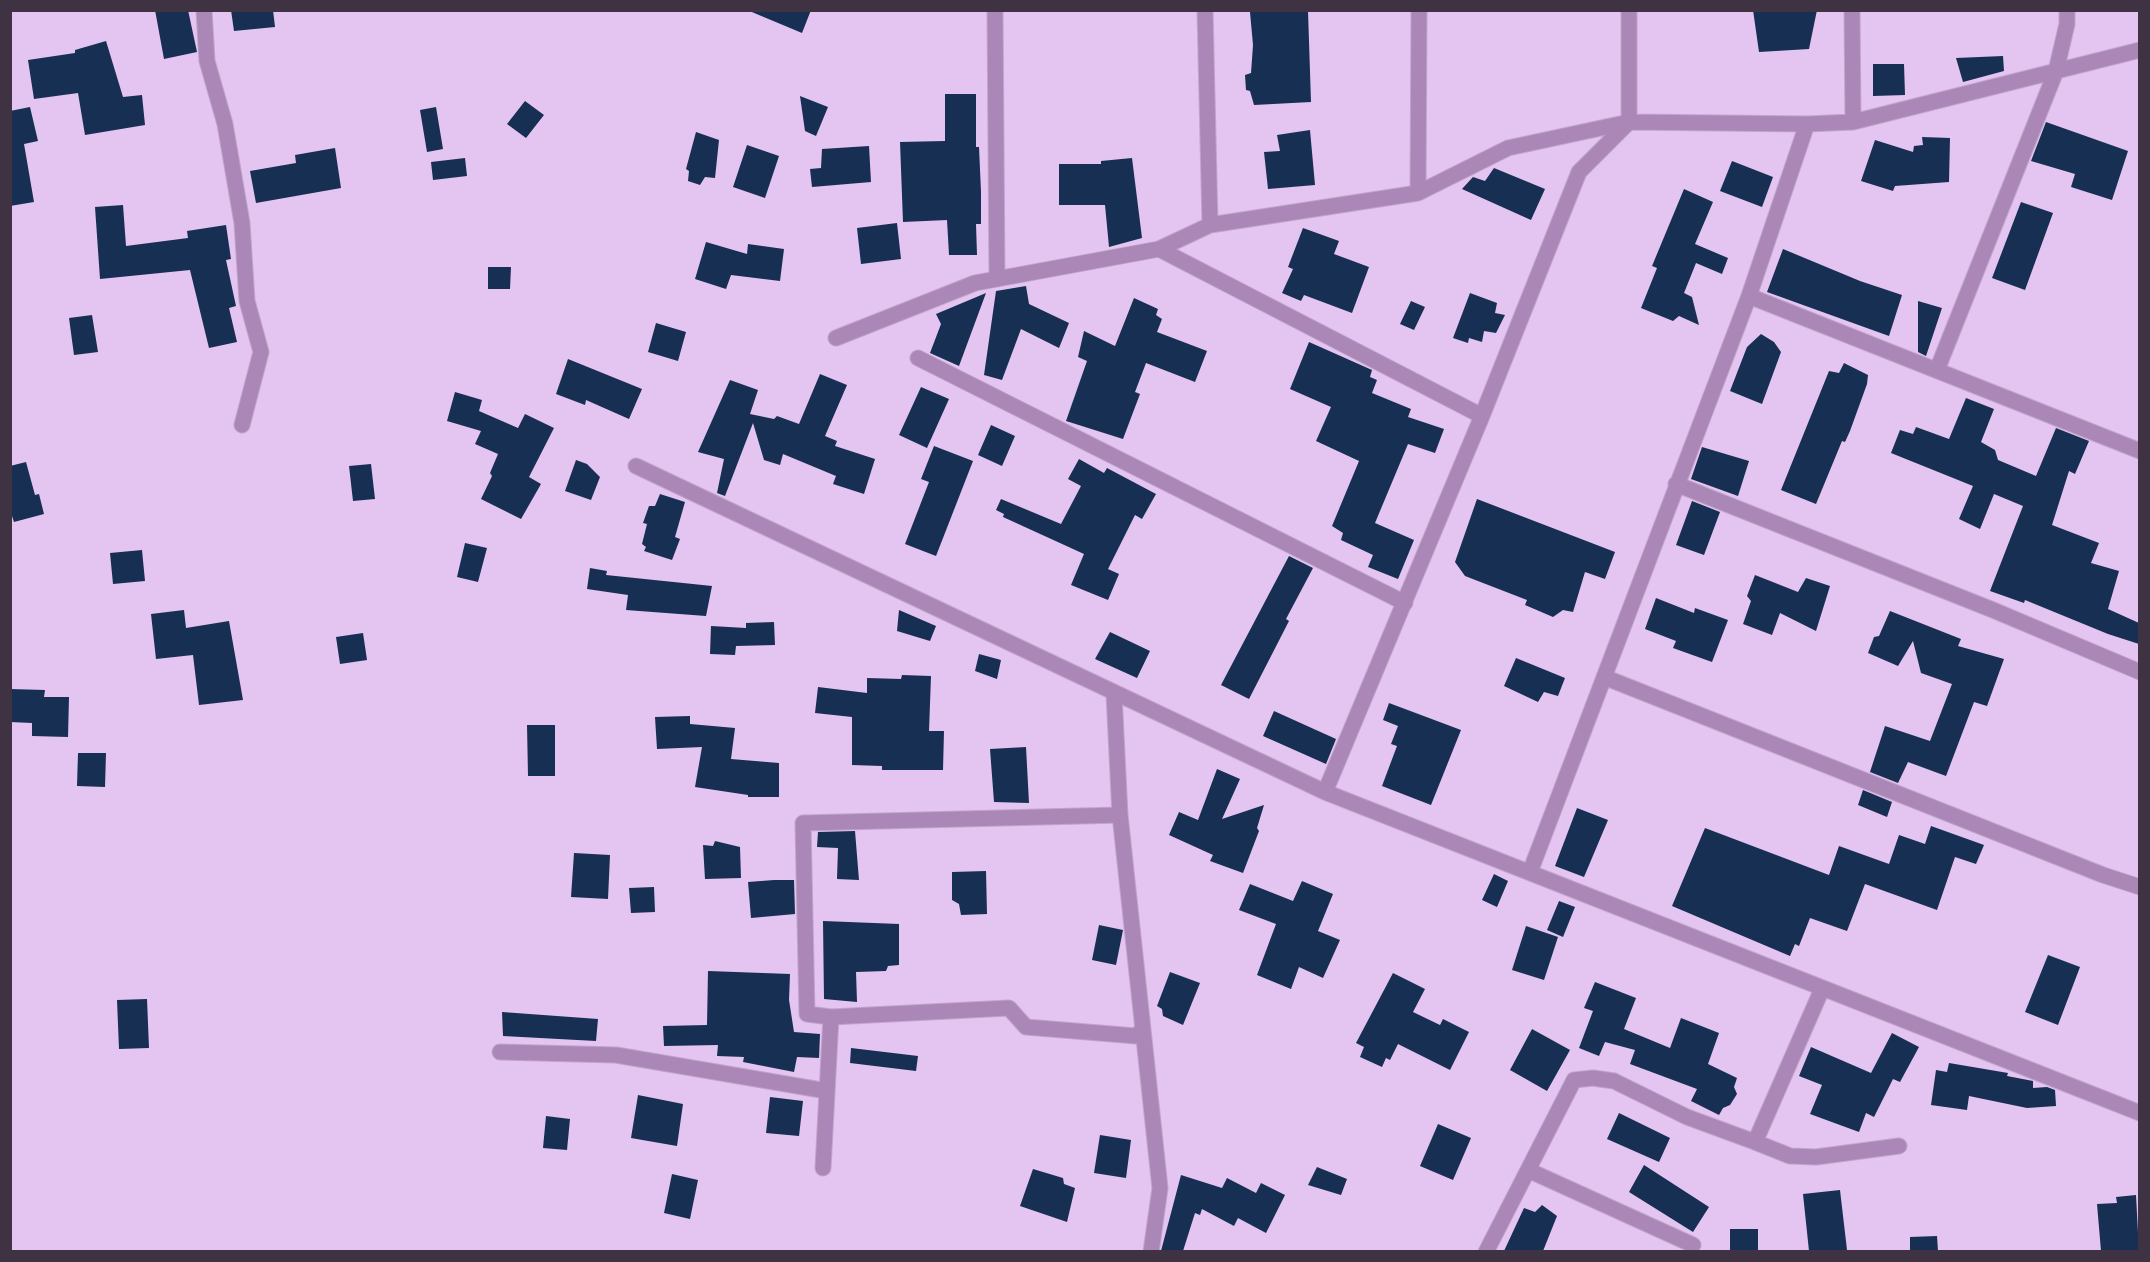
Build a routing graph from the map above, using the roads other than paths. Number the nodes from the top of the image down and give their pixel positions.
1 (204, 10) edge
2 (995, 10) edge
3 (1205, 10) edge
4 (1419, 10) edge
5 (1629, 10) edge
6 (1852, 10) edge
7 (2067, 10) edge
8 (2139, 50) edge
9 (2055, 72) junction
10 (1629, 122) junction
11 (1853, 122) junction
12 (1807, 124) junction
13 (1418, 193) junction
14 (1210, 225) junction
15 (1159, 249) junction
16 (997, 279) junction
17 (1749, 296) junction
18 (836, 338) dead end
19 (918, 358) dead end
20 (1937, 370) junction
21 (1482, 416) junction
22 (242, 425) dead end
23 (2139, 451) edge
24 (636, 466) dead end
25 (1676, 484) junction
26 (1405, 603) junction
27 (2139, 672) edge
28 (1604, 677) junction
29 (1114, 694) junction
30 (1325, 792) junction
31 (1120, 815) junction
32 (1530, 872) junction
33 (2139, 887) edge
34 (1822, 989) junction
35 (831, 1017) junction
36 (1143, 1029) junction
37 (500, 1052) dead end
38 (827, 1092) junction
39 (2139, 1113) edge
40 (1755, 1142) junction
41 (1899, 1146) dead end
42 (823, 1168) dead end
43 (1528, 1170) junction
44 (1693, 1245) dead end
45 (1151, 1251) edge
46 (1486, 1251) edge

1 - 22 street
2 - 16 street
3 - 14 street
4 - 13 street
5 - 10 street
6 - 11 street
7 - 9 street
8 - 9 street
9 - 11 street
9 - 20 street
10 - 12 street
10 - 13 street
10 - 21 street
11 - 12 street
12 - 17 street
13 - 14 street
14 - 15 street
15 - 16 street
15 - 21 street
16 - 18 street
17 - 20 street
17 - 25 street
19 - 26 street
20 - 23 street
21 - 26 street
24 - 29 street
25 - 27 street
25 - 28 street
26 - 30 street
28 - 32 street
28 - 33 street
29 - 30 street
29 - 31 street
30 - 32 street
31 - 35 street
31 - 36 street
32 - 34 street
34 - 39 street
34 - 40 street
35 - 36 street
35 - 38 street
36 - 45 street
37 - 38 street
38 - 42 street
40 - 41 street
40 - 43 street
43 - 44 street
43 - 46 street

